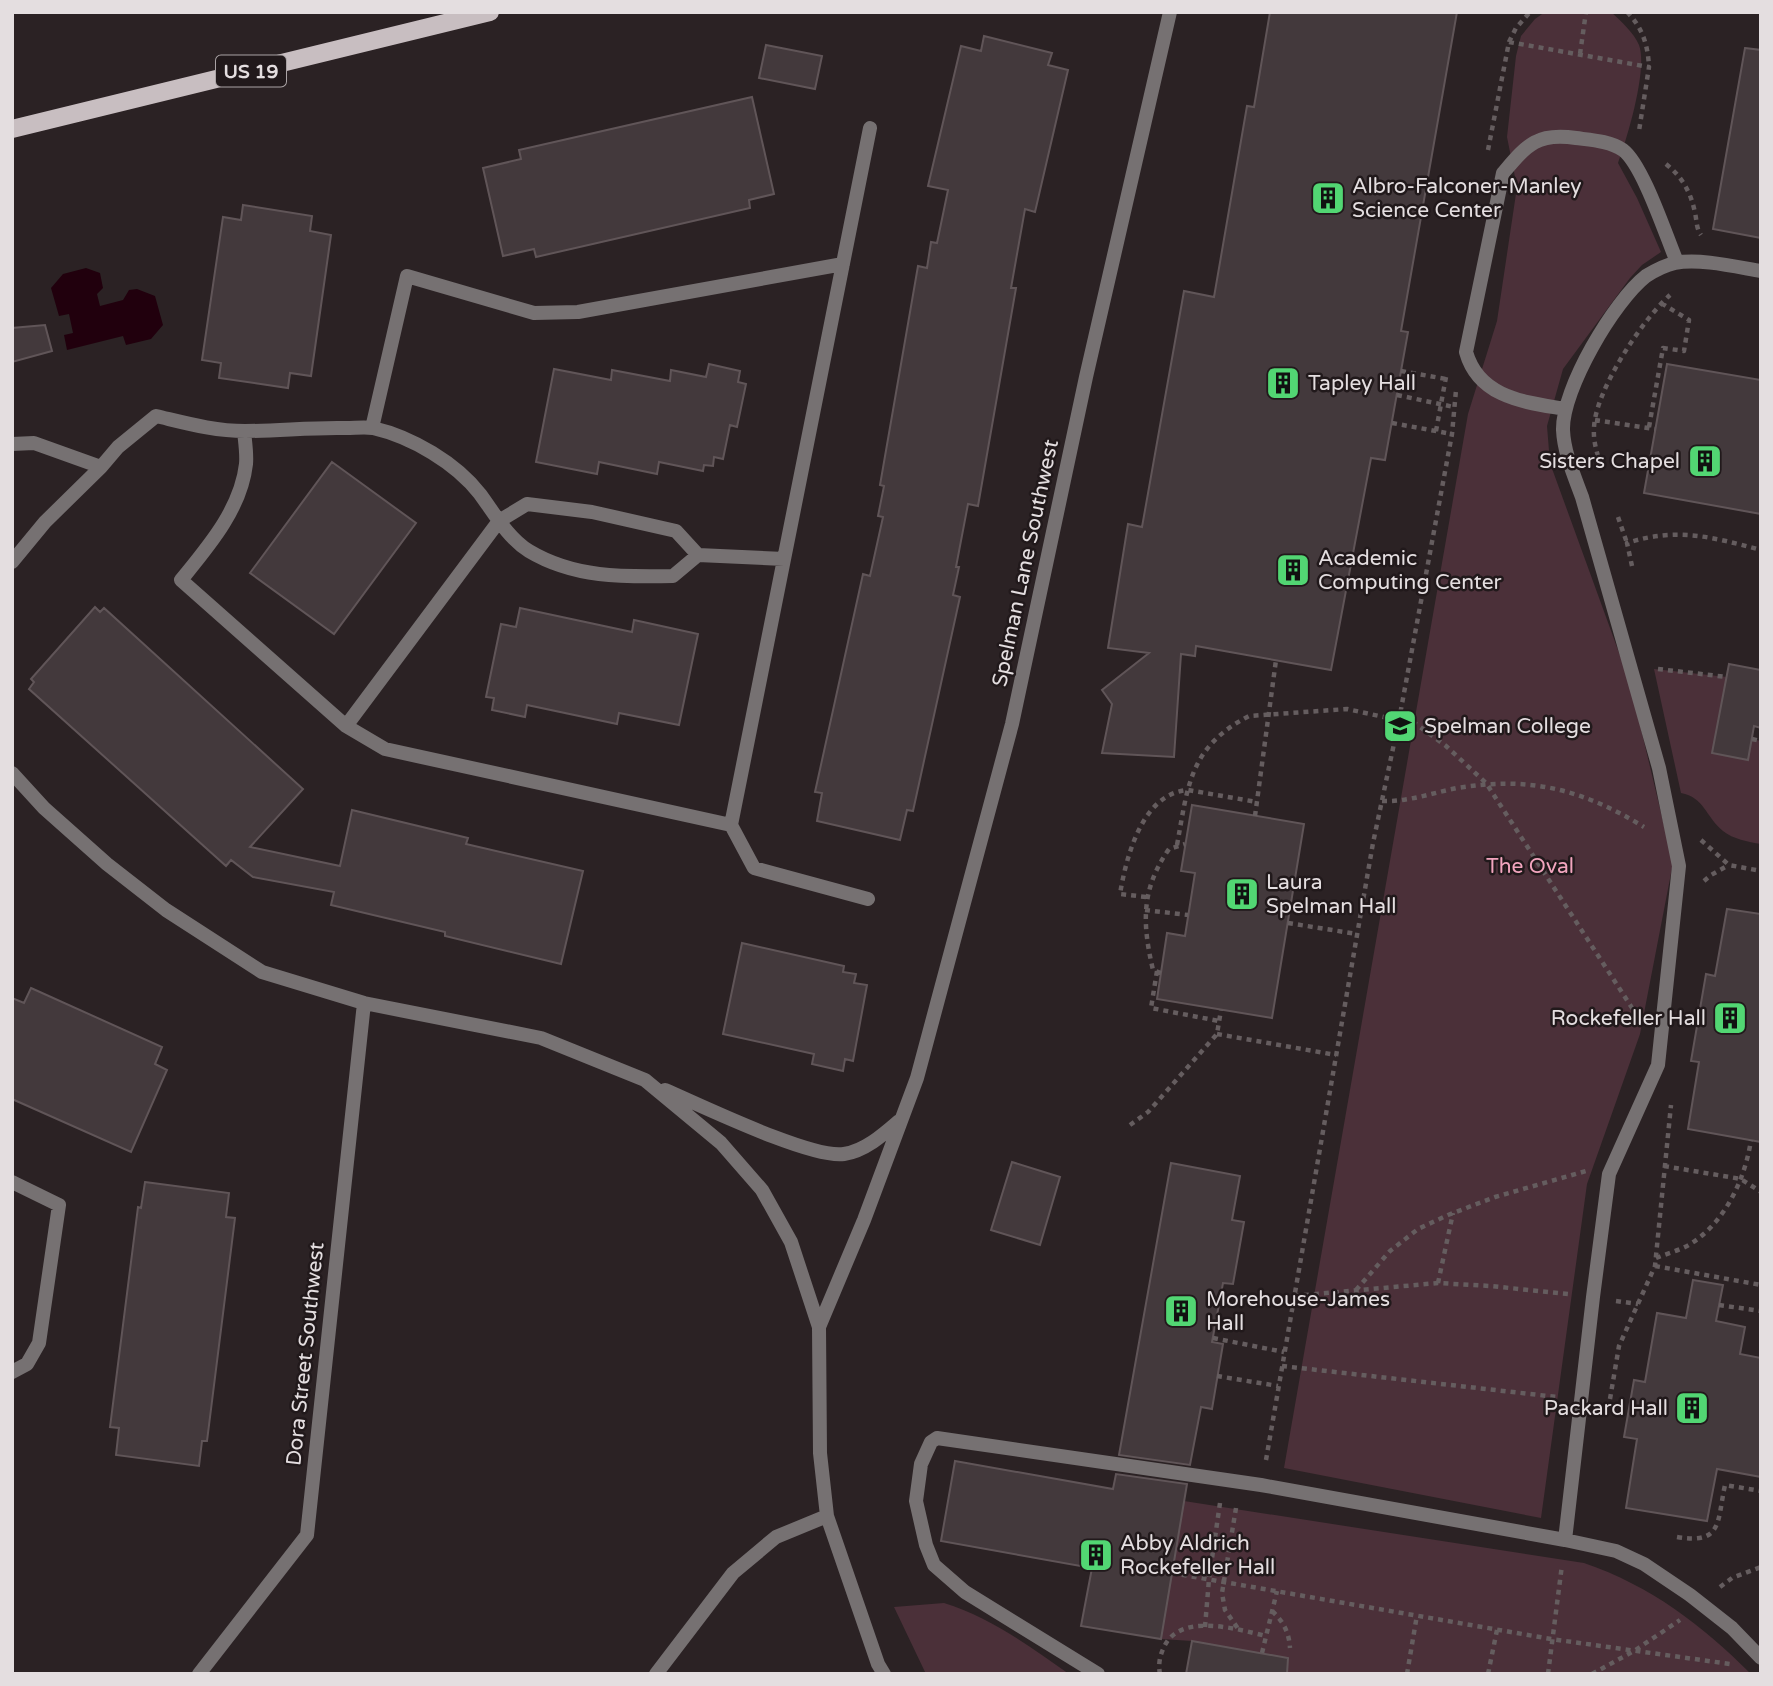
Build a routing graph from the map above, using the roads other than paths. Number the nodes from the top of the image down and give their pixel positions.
1 (490, 12) edge
2 (1170, 12) edge
3 (870, 128) dead end
4 (12, 129) edge
5 (1677, 262) junction
6 (843, 264) junction
7 (1761, 271) edge
8 (1565, 409) junction
9 (372, 428) junction
10 (244, 431) junction
11 (12, 444) edge
12 (102, 467) junction
13 (499, 521) junction
14 (698, 555) junction
15 (784, 559) junction
16 (12, 562) edge
17 (346, 726) junction
18 (12, 773) edge
19 (731, 825) junction
20 (868, 899) dead end
21 (364, 1003) junction
22 (645, 1080) junction
23 (903, 1118) junction
24 (12, 1182) edge
25 (819, 1327) junction
26 (12, 1372) edge
27 (827, 1516) junction
28 (1565, 1540) junction
29 (1761, 1658) edge
30 (199, 1674) edge
31 (656, 1674) edge
32 (884, 1674) edge
33 (1098, 1674) edge

1 - 4 main road, US 19
2 - 23 street, Spelman Lane Southwest
3 - 6 street
5 - 7 street
5 - 8 street
5 - 8 street
6 - 9 street
6 - 15 street
8 - 28 street
9 - 10 street
9 - 13 street
10 - 12 street
10 - 17 street
11 - 12 street
12 - 16 street
13 - 14 street
13 - 14 street
13 - 17 street
14 - 15 street
15 - 19 street
17 - 19 street
18 - 21 street
19 - 20 street
21 - 22 street
21 - 30 street, Dora Street Southwest
22 - 23 street
22 - 25 street
23 - 25 street, Spelman Lane Southwest
24 - 26 street
25 - 27 street, Spelman Lane Southwest
27 - 31 street
27 - 32 street, Spelman Lane Southwest
28 - 29 street
28 - 33 street

